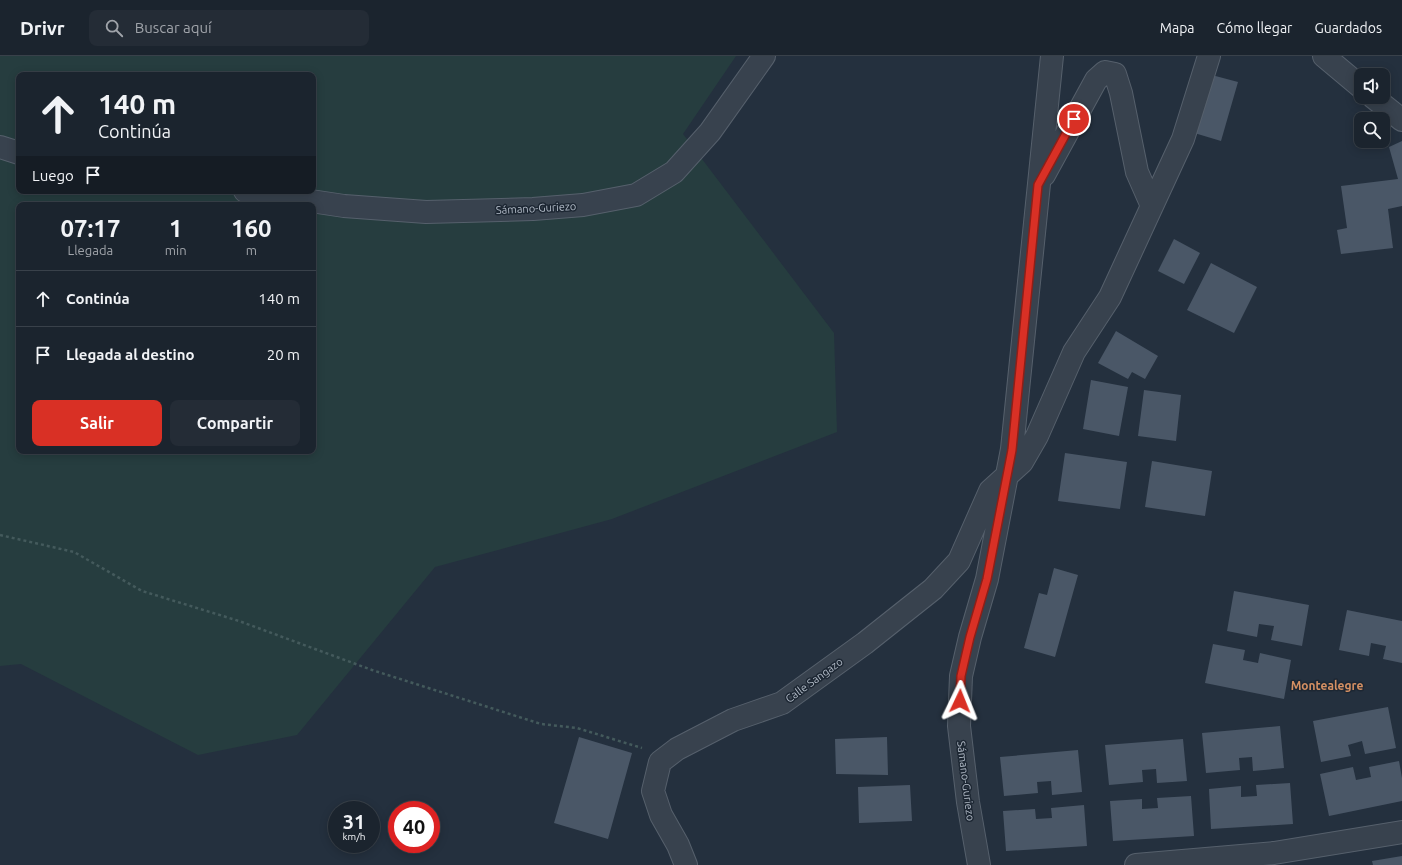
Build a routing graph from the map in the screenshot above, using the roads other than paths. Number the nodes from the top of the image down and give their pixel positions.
1 (764, 56) edge
2 (1052, 56) edge
3 (1209, 56) edge
4 (1324, 56) edge
5 (1354, 81) edge
6 (1383, 104) edge
7 (1402, 120) edge
8 (0, 147) edge
9 (16, 152) edge
10 (1038, 185) junction
11 (265, 194) edge
12 (1152, 206) junction
13 (1008, 476) junction
14 (1402, 832) edge
15 (686, 865) edge
16 (979, 865) edge
17 (1136, 865) edge

1 - 11 street, Sámano-Guriezo
2 - 10 street, Sámano-Guriezo
3 - 12 street, Calle Sangazo
4 - 5 street
6 - 7 street
8 - 9 street
10 - 12 street
10 - 13 street, Sámano-Guriezo
12 - 13 street, Calle Sangazo
13 - 15 street, Calle Sangazo
13 - 16 street, Sámano-Guriezo
14 - 17 street

